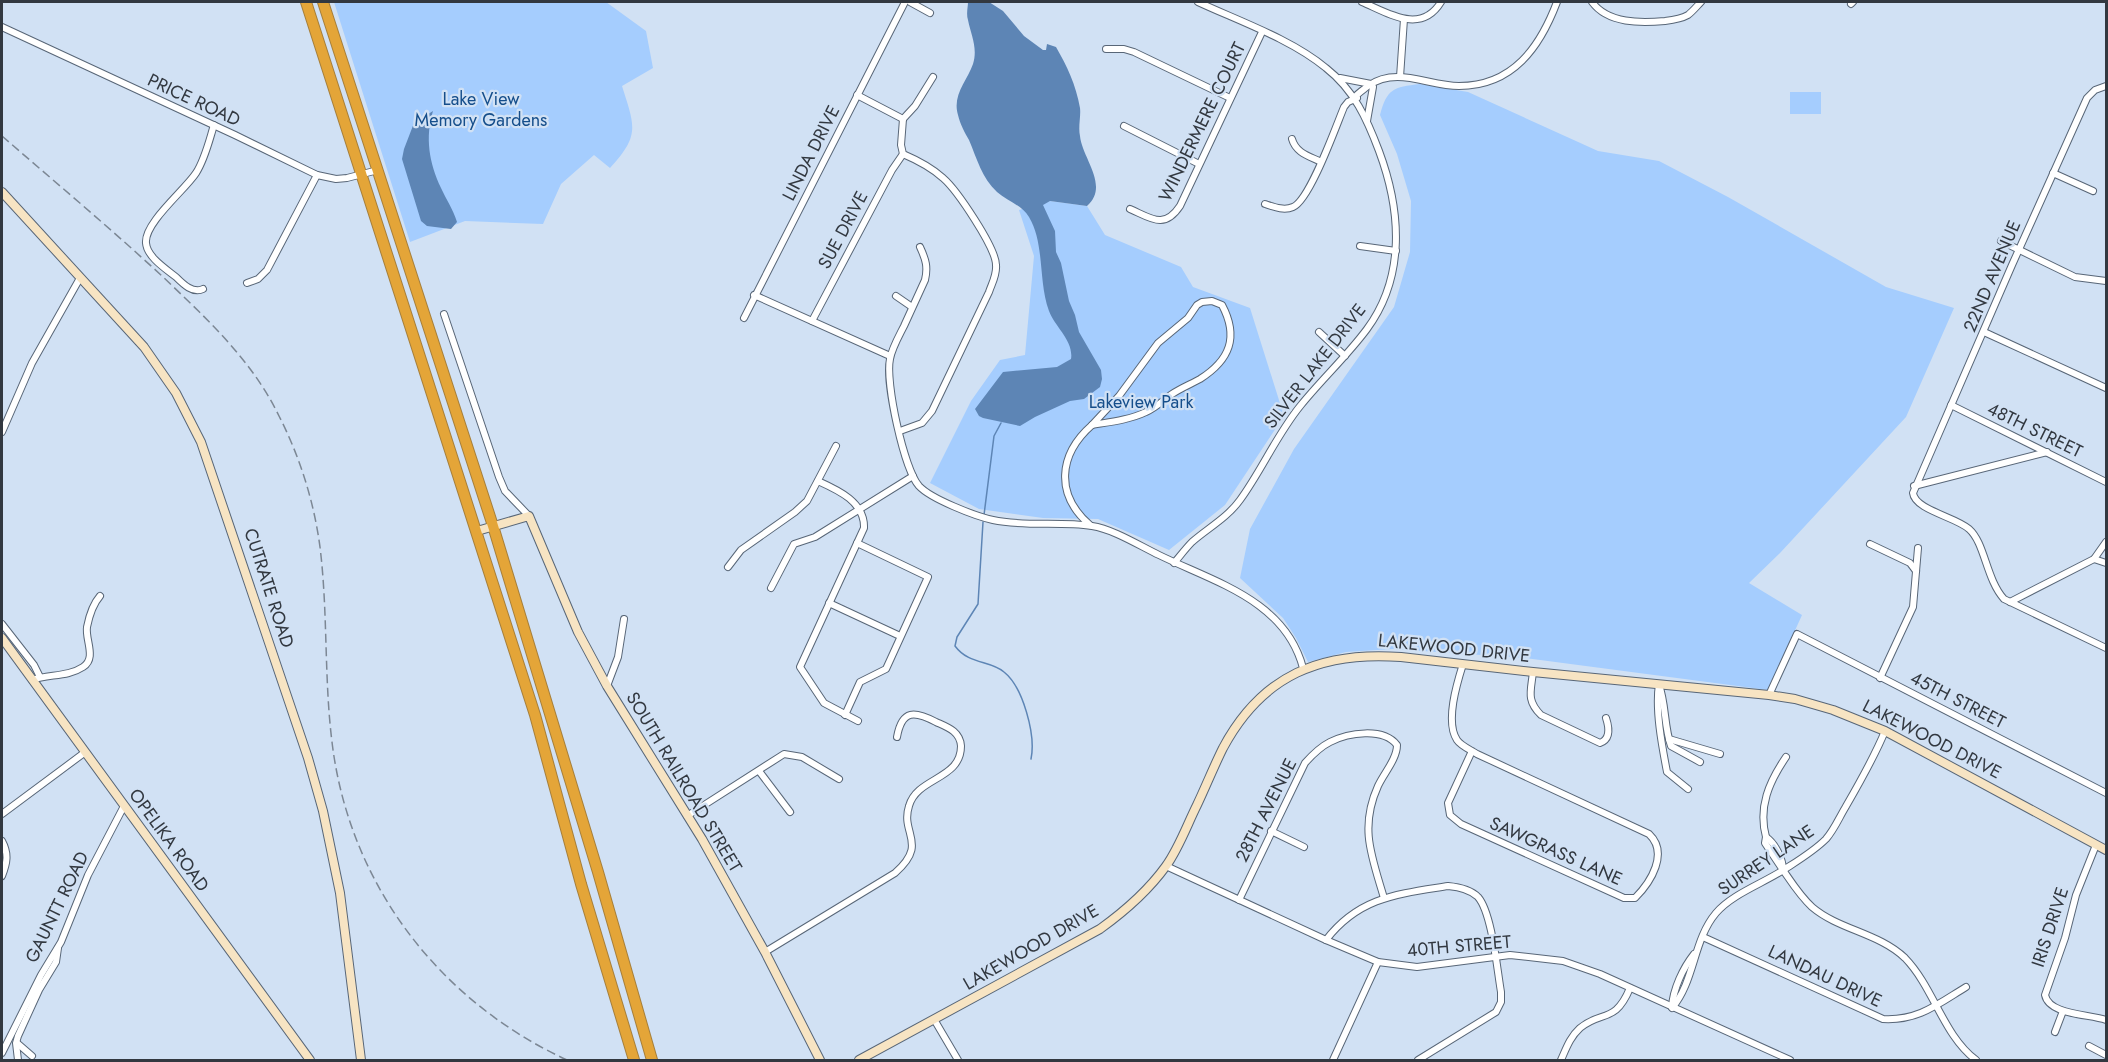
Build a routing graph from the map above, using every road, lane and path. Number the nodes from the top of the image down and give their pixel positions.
1 (306, 2) edge
2 (323, 2) edge
3 (905, 2) edge
4 (910, 2) edge
5 (1197, 2) edge
6 (1362, 2) edge
7 (1441, 2) edge
8 (1557, 2) edge
9 (1592, 2) edge
10 (1701, 2) edge
11 (930, 13) dead end
12 (1404, 19) junction
13 (2, 27) edge
14 (1262, 32) junction
15 (1106, 50) dead end
16 (933, 77) dead end
17 (1336, 77) junction
18 (1400, 77) junction
19 (1372, 86) junction
20 (2106, 86) edge
21 (857, 94) junction
22 (1230, 98) junction
23 (1354, 98) junction
24 (903, 119) junction
25 (1367, 121) junction
26 (214, 125) junction
27 (1124, 126) dead end
28 (1292, 139) dead end
29 (903, 154) junction
30 (1321, 162) junction
31 (1199, 164) junction
32 (378, 170) junction
33 (2053, 173) junction
34 (362, 174) junction
35 (317, 175) junction
36 (2093, 191) dead end
37 (2, 192) edge
38 (1265, 204) dead end
39 (1130, 208) dead end
40 (2001, 241) dead end
41 (1360, 246) dead end
42 (920, 247) dead end
43 (2018, 250) junction
44 (1396, 251) junction
45 (80, 278) junction
46 (2106, 281) edge
47 (247, 282) dead end
48 (203, 289) dead end
49 (754, 294) junction
50 (896, 296) dead end
51 (912, 307) junction
52 (444, 314) dead end
53 (744, 318) dead end
54 (812, 321) junction
55 (1319, 332) dead end
56 (1984, 332) junction
57 (890, 356) junction
58 (1344, 356) junction
59 (2106, 388) edge
60 (1951, 405) junction
61 (1092, 425) junction
62 (900, 431) junction
63 (2, 432) edge
64 (836, 446) dead end
65 (2046, 452) junction
66 (913, 476) junction
67 (818, 481) junction
68 (2106, 482) edge
69 (1914, 486) junction
70 (859, 509) junction
71 (529, 516) junction
72 (1090, 525) junction
73 (493, 526) junction
74 (477, 531) junction
75 (2106, 542) edge
76 (857, 543) junction
77 (1870, 544) dead end
78 (1918, 548) dead end
79 (2094, 559) junction
80 (1174, 563) junction
81 (2106, 563) edge
82 (728, 567) dead end
83 (1916, 572) junction
84 (771, 588) dead end
85 (100, 596) dead end
86 (2010, 602) junction
87 (829, 603) junction
88 (624, 619) dead end
89 (2, 624) edge
90 (900, 636) junction
91 (2, 638) edge
92 (2106, 648) edge
93 (2, 650) edge
94 (11, 653) junction
95 (1463, 664) junction
96 (1303, 668) junction
97 (1533, 672) junction
98 (1880, 678) junction
99 (36, 679) junction
100 (1659, 684) junction
101 (607, 686) junction
102 (1769, 695) junction
103 (845, 715) junction
104 (1606, 718) dead end
105 (858, 721) dead end
106 (1885, 731) junction
107 (897, 737) dead end
108 (1669, 739) junction
109 (1472, 751) junction
110 (84, 753) junction
111 (1720, 754) dead end
112 (1786, 757) dead end
113 (1700, 762) dead end
114 (759, 771) junction
115 (839, 779) dead end
116 (1688, 789) dead end
117 (2106, 793) edge
118 (124, 806) junction
119 (790, 812) dead end
120 (2, 814) edge
121 (687, 816) junction
122 (1271, 831) junction
123 (2, 841) edge
124 (2096, 845) junction
125 (1304, 847) dead end
126 (2106, 850) edge
127 (1166, 866) junction
128 (1783, 870) junction
129 (2, 876) edge
130 (1384, 898) junction
131 (1239, 900) junction
132 (1703, 937) junction
133 (1326, 940) junction
134 (58, 948) junction
135 (765, 952) junction
136 (1495, 956) junction
137 (1378, 962) junction
138 (1966, 987) dead end
139 (1630, 988) junction
140 (1936, 1006) junction
141 (1672, 1008) junction
142 (2063, 1011) junction
143 (2106, 1020) edge
144 (935, 1021) junction
145 (2055, 1032) dead end
146 (16, 1043) junction
147 (2089, 1046) dead end
148 (2, 1053) edge
149 (2106, 1055) edge
150 (32, 1056) dead end
151 (18, 1060) edge
152 (310, 1060) edge
153 (361, 1060) edge
154 (634, 1060) edge
155 (651, 1060) edge
156 (820, 1060) edge
157 (859, 1060) edge
158 (958, 1060) edge
159 (1333, 1060) edge
160 (1418, 1060) edge
161 (1561, 1060) edge
162 (1790, 1060) edge
163 (1976, 1060) edge

1 - 34 highway
2 - 32 highway
3 - 21 street, LINDA DRIVE
4 - 11 street
5 - 14 street, SILVER LAKE DRIVE
6 - 12 street
7 - 12 street
8 - 18 street
9 - 10 street
12 - 18 street
13 - 26 street, PRICE ROAD
14 - 17 street, SILVER LAKE DRIVE
14 - 22 street, WINDERMERE COURT
15 - 22 street
16 - 24 street
17 - 19 street, SILVER LAKE DRIVE
17 - 23 street, SILVER LAKE DRIVE
18 - 19 street
19 - 23 street
19 - 25 street, SILVER LAKE DRIVE
20 - 33 street, 22ND AVENUE
21 - 24 street
21 - 49 street, LINDA DRIVE
22 - 31 street, WINDERMERE COURT
23 - 25 street, SILVER LAKE DRIVE
23 - 30 street
24 - 29 street
25 - 44 street, SILVER LAKE DRIVE
26 - 35 street, PRICE ROAD
26 - 48 street
27 - 31 street
28 - 30 street
29 - 54 street, SUE DRIVE
29 - 62 street
30 - 38 street
31 - 39 street, WINDERMERE COURT
32 - 34 street, PRICE ROAD
32 - 73 highway
33 - 36 street
33 - 43 street, 22ND AVENUE
34 - 35 street, PRICE ROAD
34 - 74 highway
35 - 47 street
37 - 45 street, CUTRATE ROAD
40 - 43 street
41 - 44 street
42 - 51 street
43 - 46 street
43 - 56 street, 22ND AVENUE
44 - 58 street, SILVER LAKE DRIVE
45 - 63 street
45 - 153 street, CUTRATE ROAD
49 - 53 street, LINDA DRIVE
49 - 54 street
50 - 51 street
51 - 57 street
52 - 71 street, SOUTH RAILROAD STREET
54 - 57 street
55 - 58 street
56 - 59 street
56 - 60 street, 22ND AVENUE
57 - 62 street
58 - 80 street, SILVER LAKE DRIVE
60 - 65 street, 48TH STREET
60 - 69 street, 22ND AVENUE
61 - 61 street
61 - 72 street
62 - 66 street
64 - 67 street
65 - 68 street, 48TH STREET
65 - 69 street
66 - 70 street
66 - 72 street
67 - 70 street
67 - 82 street
69 - 86 street
70 - 76 street
70 - 84 street
71 - 73 street
71 - 101 street, SOUTH RAILROAD STREET
72 - 80 street
73 - 74 street
73 - 155 highway
74 - 154 highway
75 - 79 street
76 - 87 street
76 - 90 street
77 - 83 street
78 - 83 street
79 - 81 street
79 - 86 street
80 - 96 street
83 - 98 street
85 - 99 street
86 - 92 street
87 - 90 street
87 - 103 street
88 - 101 street
89 - 99 street
90 - 103 street
91 - 94 street, OPELIKA ROAD
93 - 94 street
94 - 99 street, OPELIKA ROAD
95 - 96 street, LAKEWOOD DRIVE
95 - 97 street, LAKEWOOD DRIVE
95 - 109 street, SAWGRASS LANE
96 - 127 street, LAKEWOOD DRIVE
97 - 100 street, LAKEWOOD DRIVE
97 - 104 street
98 - 102 street, 45TH STREET
98 - 117 street, 45TH STREET
99 - 110 street, OPELIKA ROAD
100 - 102 street, LAKEWOOD DRIVE
100 - 108 street
100 - 116 street
101 - 121 street, SOUTH RAILROAD STREET
102 - 106 street, LAKEWOOD DRIVE
103 - 105 street
106 - 124 street, LAKEWOOD DRIVE
106 - 128 street, SURREY LANE
107 - 135 street
108 - 111 street
108 - 113 street
109 - 109 street, SAWGRASS LANE
110 - 118 street, OPELIKA ROAD
110 - 120 street
112 - 128 street
114 - 115 street
114 - 119 street
114 - 121 street
118 - 134 street, GAUNTT ROAD
118 - 152 street, OPELIKA ROAD
121 - 135 street, SOUTH RAILROAD STREET
122 - 125 street
122 - 130 street, 28TH AVENUE
122 - 131 street, 28TH AVENUE
123 - 129 street
124 - 126 street, LAKEWOOD DRIVE
124 - 142 street, IRIS DRIVE
127 - 131 street, 40TH STREET
127 - 144 street, LAKEWOOD DRIVE
128 - 132 street, SURREY LANE
128 - 140 street
130 - 133 street
130 - 136 street
131 - 133 street, 40TH STREET
132 - 140 street, LANDAU DRIVE
132 - 141 street, SURREY LANE
133 - 137 street, 40TH STREET
134 - 146 street
134 - 148 street, GAUNTT ROAD
135 - 156 street, SOUTH RAILROAD STREET
136 - 137 street, 40TH STREET
136 - 139 street, 40TH STREET
136 - 160 street
137 - 159 street
138 - 140 street, LANDAU DRIVE
139 - 141 street, 40TH STREET
139 - 161 street
140 - 163 street
141 - 162 street, 40TH STREET
142 - 143 street
142 - 145 street
144 - 157 street, LAKEWOOD DRIVE
144 - 158 street
146 - 150 street
146 - 151 street
147 - 149 street

